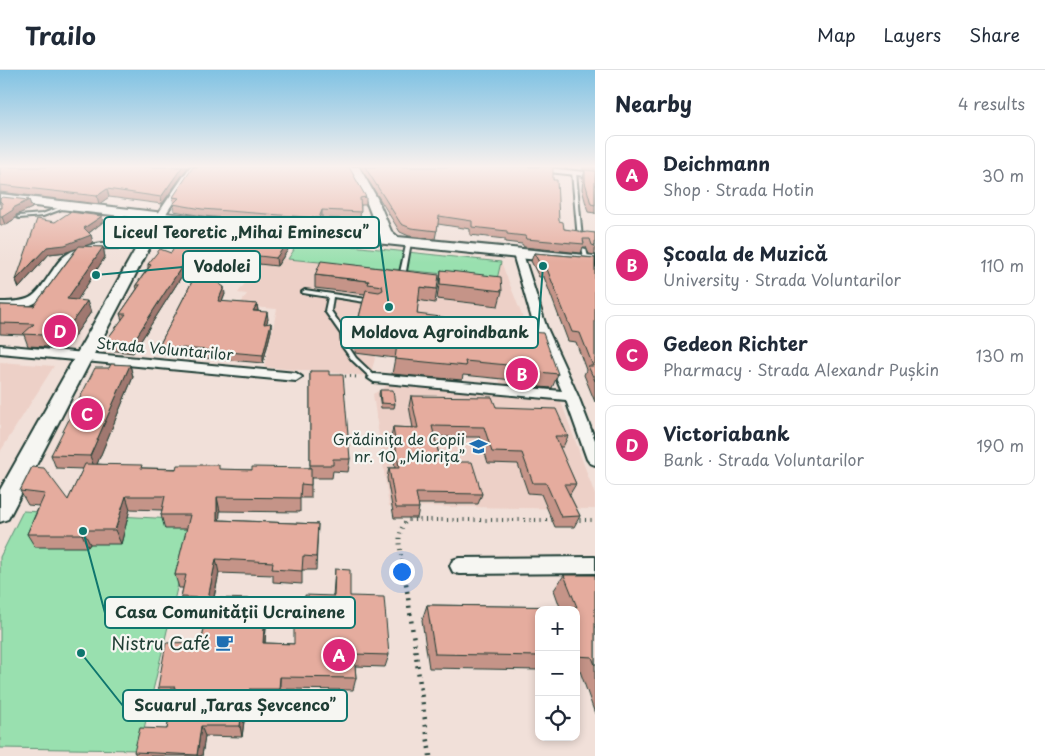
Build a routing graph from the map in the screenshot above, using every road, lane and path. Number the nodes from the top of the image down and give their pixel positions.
1 (172, 199) edge
2 (371, 199) edge
3 (577, 199) edge
4 (3, 201) edge
5 (68, 206) junction
6 (18, 216) edge
7 (159, 218) junction
8 (580, 239) edge
9 (393, 240) junction
10 (409, 242) junction
11 (144, 246) junction
12 (518, 254) junction
13 (589, 257) edge
14 (402, 277) edge
15 (305, 292) dead end
16 (331, 295) junction
17 (377, 302) edge
18 (0, 305) edge
19 (0, 349) edge
20 (84, 357) junction
21 (333, 376) edge
22 (296, 377) dead end
23 (374, 378) junction
24 (571, 396) junction
25 (595, 459) edge
26 (0, 512) edge
27 (552, 520) dead end
28 (570, 520) edge
29 (595, 520) edge
30 (595, 565) edge
31 (459, 566) dead end
32 (430, 756) edge

1 - 7 street
2 - 9 main road
3 - 8 lane
4 - 5 main road
5 - 6 lane
5 - 7 main road
7 - 9 main road
7 - 11 street
9 - 10 main road
10 - 12 main road
10 - 14 lane
11 - 18 street
11 - 20 street
12 - 13 main road
12 - 24 street
15 - 16 lane
16 - 17 lane
16 - 23 lane
19 - 20 street, Strada Voluntarilor
20 - 22 street, Strada Voluntarilor
20 - 26 street
21 - 23 path
23 - 24 street
24 - 25 street
27 - 32 path
28 - 29 path
30 - 31 street

